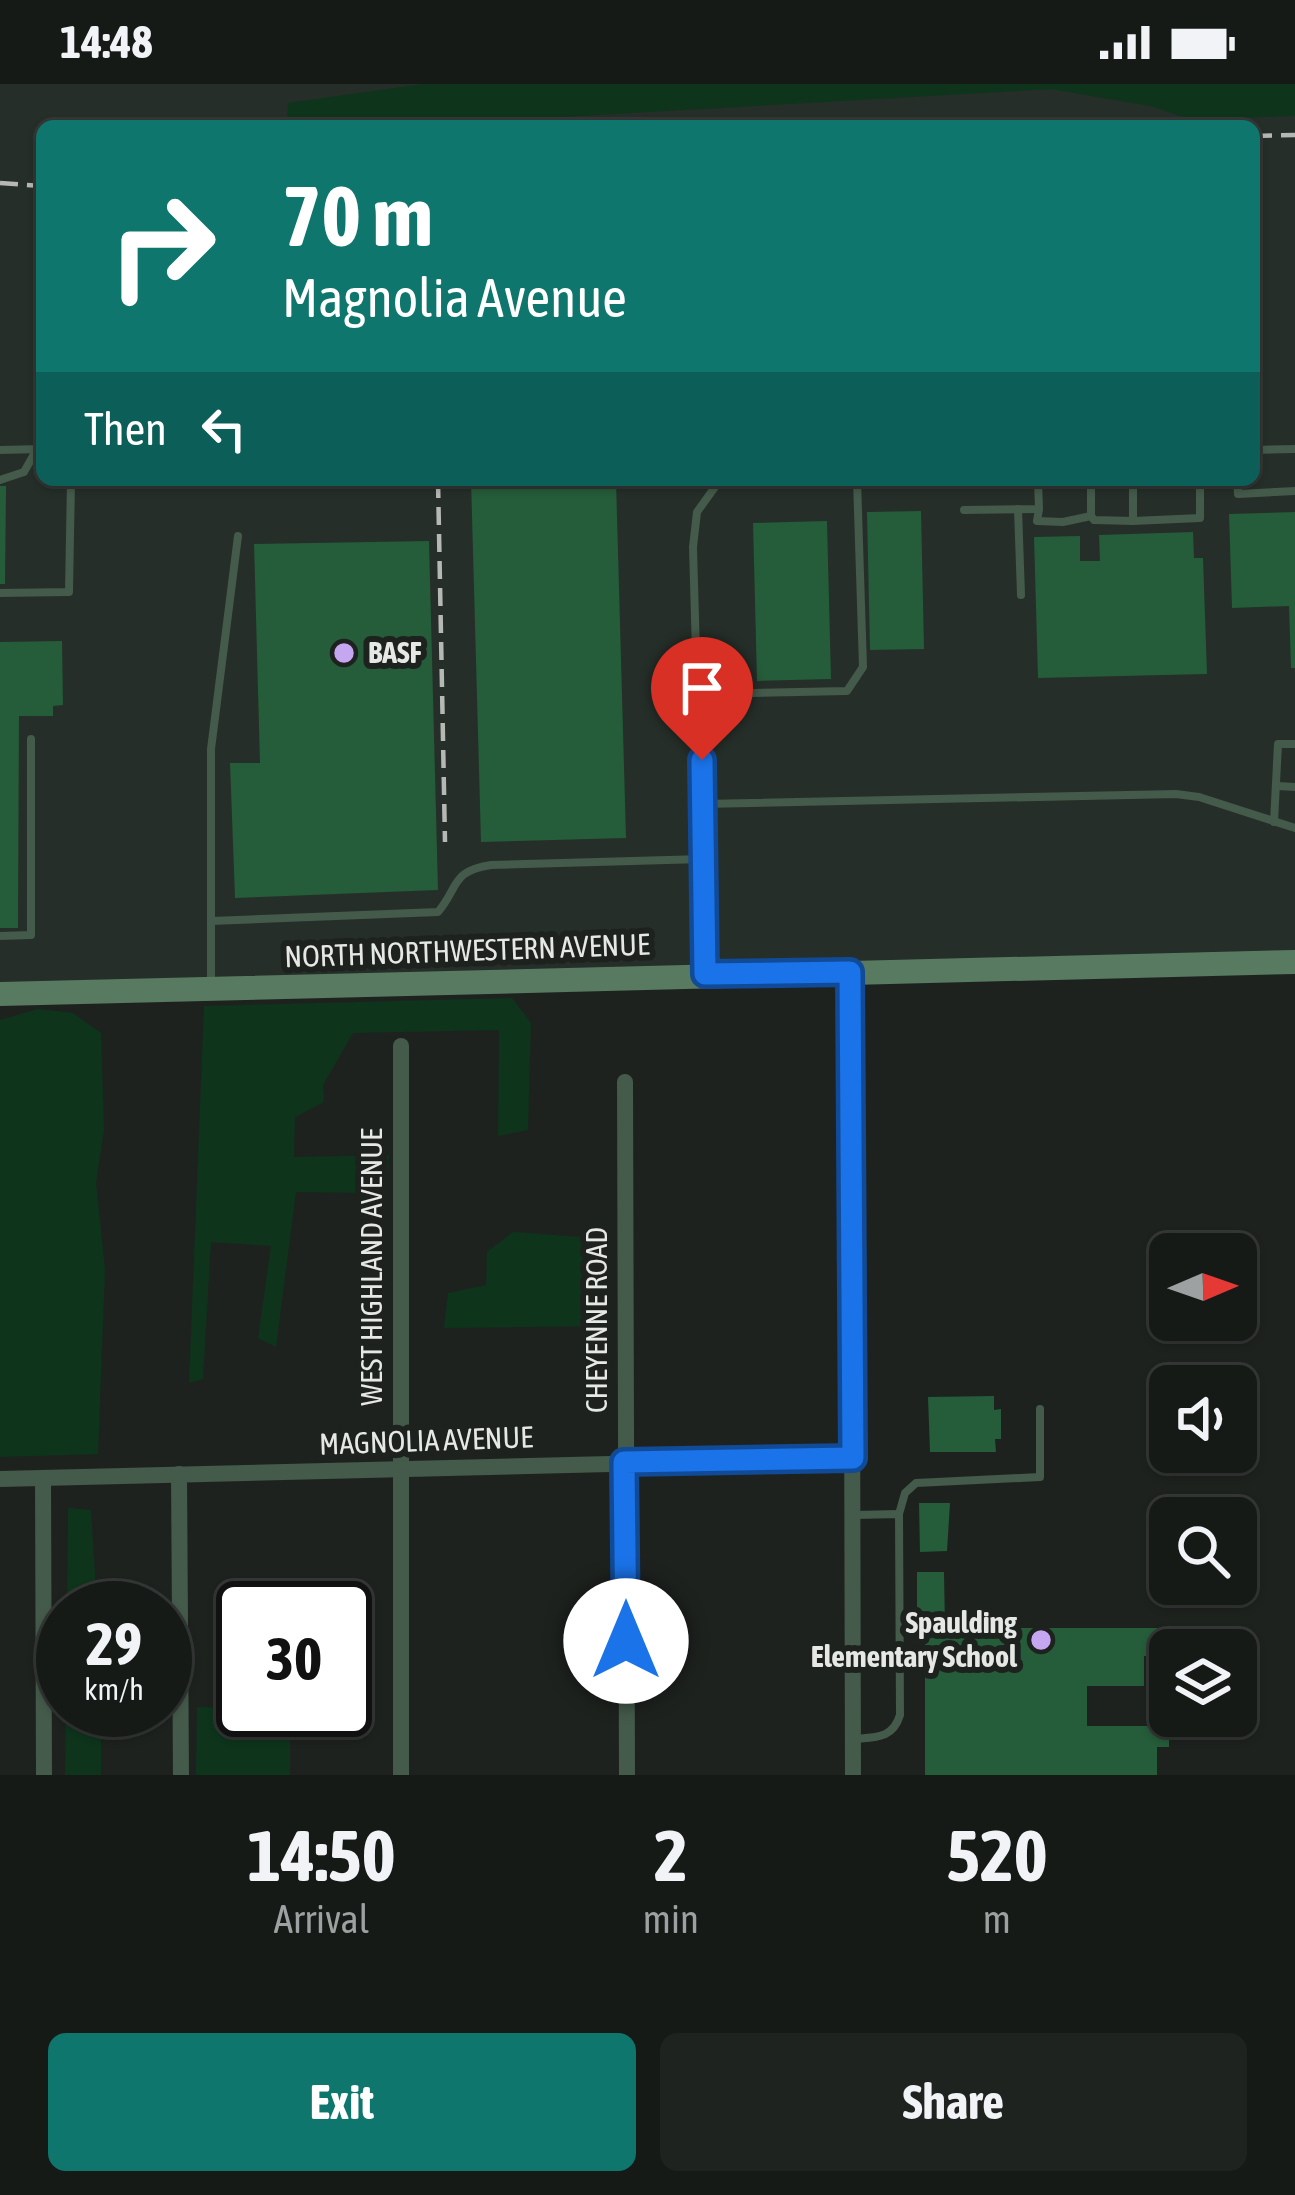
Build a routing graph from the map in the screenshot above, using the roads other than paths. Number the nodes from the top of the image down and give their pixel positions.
1 (0, 449) edge
2 (36, 449) edge
3 (1295, 449) edge
4 (1260, 450) edge
5 (36, 454) edge
6 (0, 480) edge
7 (71, 486) edge
8 (714, 486) edge
9 (857, 486) edge
10 (1038, 486) edge
11 (1091, 486) edge
12 (1132, 486) edge
13 (1200, 486) edge
14 (1237, 486) edge
15 (1295, 491) edge
16 (1018, 509) junction
17 (1039, 509) junction
18 (964, 510) dead end
19 (1091, 516) junction
20 (1133, 521) junction
21 (238, 536) dead end
22 (0, 593) edge
23 (1021, 595) dead end
24 (699, 694) junction
25 (31, 740) dead end
26 (1295, 744) edge
27 (1278, 787) junction
28 (1295, 787) edge
29 (702, 804) junction
30 (1274, 822) junction
31 (1295, 828) edge
32 (703, 859) junction
33 (211, 921) junction
34 (0, 936) edge
35 (1295, 962) edge
36 (850, 972) junction
37 (705, 974) junction
38 (211, 988) junction
39 (0, 994) edge
40 (401, 1046) dead end
41 (625, 1082) dead end
42 (1040, 1409) dead end
43 (853, 1458) junction
44 (624, 1462) junction
45 (400, 1468) junction
46 (178, 1474) junction
47 (43, 1478) junction
48 (0, 1479) edge
49 (899, 1514) junction
50 (853, 1515) junction
51 (853, 1738) junction
52 (44, 1775) edge
53 (182, 1775) edge
54 (401, 1775) edge
55 (627, 1775) edge
56 (854, 1775) edge

1 - 2 lane
3 - 4 lane
5 - 6 lane
7 - 22 lane
8 - 24 lane
9 - 24 lane
10 - 17 lane
11 - 19 lane
12 - 20 lane
13 - 20 lane
14 - 15 lane
16 - 17 lane
16 - 18 lane
16 - 23 lane
17 - 19 lane
19 - 20 lane
21 - 33 lane
24 - 29 lane
25 - 34 lane
26 - 27 lane
27 - 28 lane
27 - 30 lane
29 - 30 lane
29 - 32 lane
30 - 31 lane
32 - 33 lane
32 - 37 lane
33 - 38 lane
35 - 36 street, NORTH NORTHWESTERN AVENUE
36 - 37 street, NORTH NORTHWESTERN AVENUE
36 - 43 street
37 - 38 street, NORTH NORTHWESTERN AVENUE
38 - 39 street, NORTH NORTHWESTERN AVENUE
40 - 45 street, WEST HIGHLAND AVENUE
41 - 44 street, CHEYENNE ROAD
42 - 49 lane
43 - 44 street, MAGNOLIA AVENUE
43 - 50 street
44 - 45 street, MAGNOLIA AVENUE
44 - 55 street, CHEYENNE ROAD
45 - 46 street, MAGNOLIA AVENUE
45 - 54 street, WEST HIGHLAND AVENUE
46 - 47 street, MAGNOLIA AVENUE
46 - 53 street
47 - 48 street, MAGNOLIA AVENUE
47 - 52 street
49 - 50 lane
49 - 51 lane
50 - 51 street
51 - 56 street

